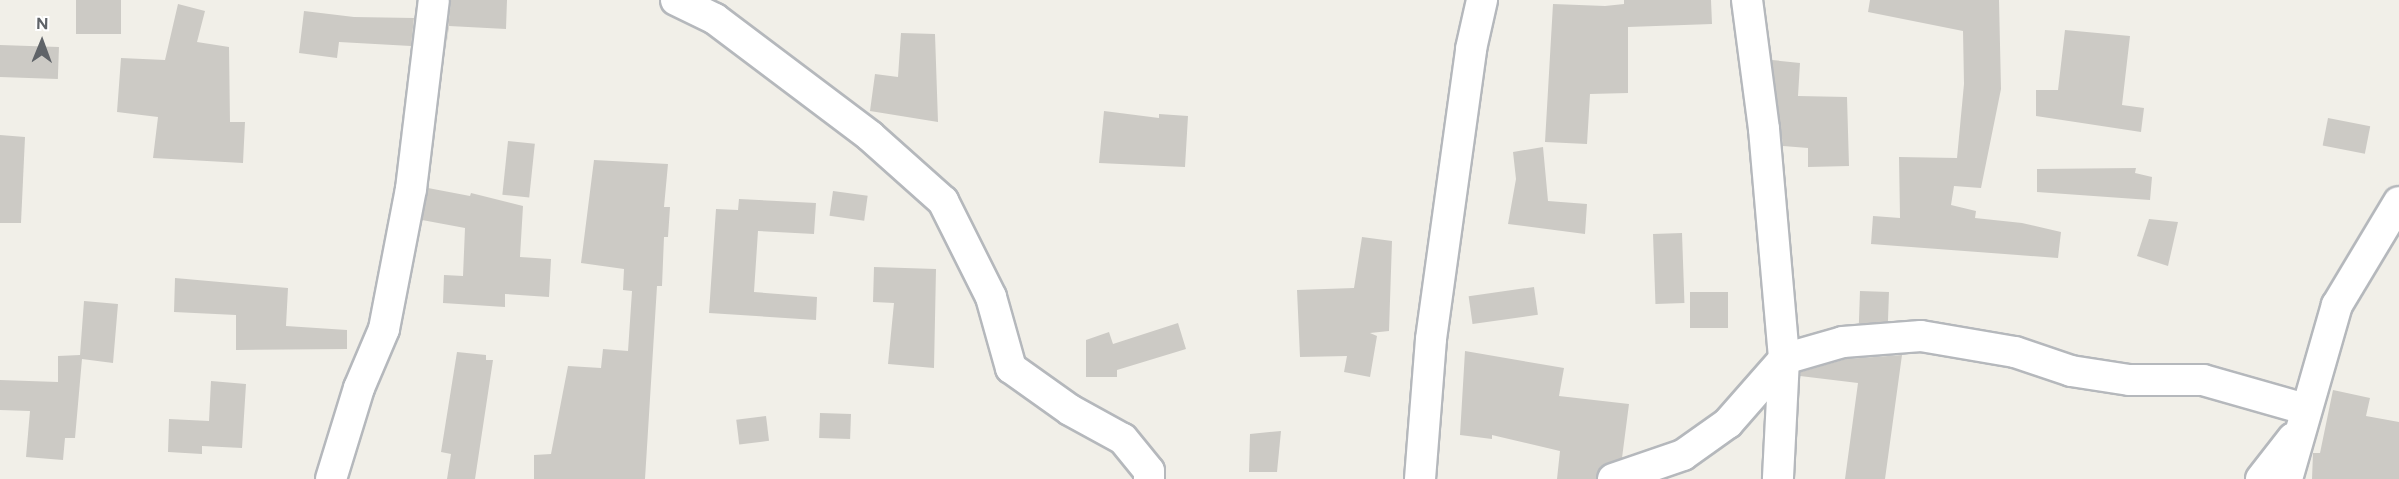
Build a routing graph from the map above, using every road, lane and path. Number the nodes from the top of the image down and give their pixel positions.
1 (434, 0) edge
2 (676, 0) edge
3 (1482, 0) edge
4 (1747, 0) edge
5 (2399, 202) edge
6 (1784, 359) junction
7 (2302, 420) junction
8 (331, 479) edge
9 (1149, 479) edge
10 (1420, 479) edge
11 (1613, 479) edge
12 (1778, 479) edge
13 (2261, 479) edge
14 (2287, 479) edge

1 - 8 street
2 - 9 street
3 - 10 street
4 - 6 street
5 - 7 street
6 - 7 street
6 - 11 street
6 - 12 street
7 - 13 street
7 - 14 street

